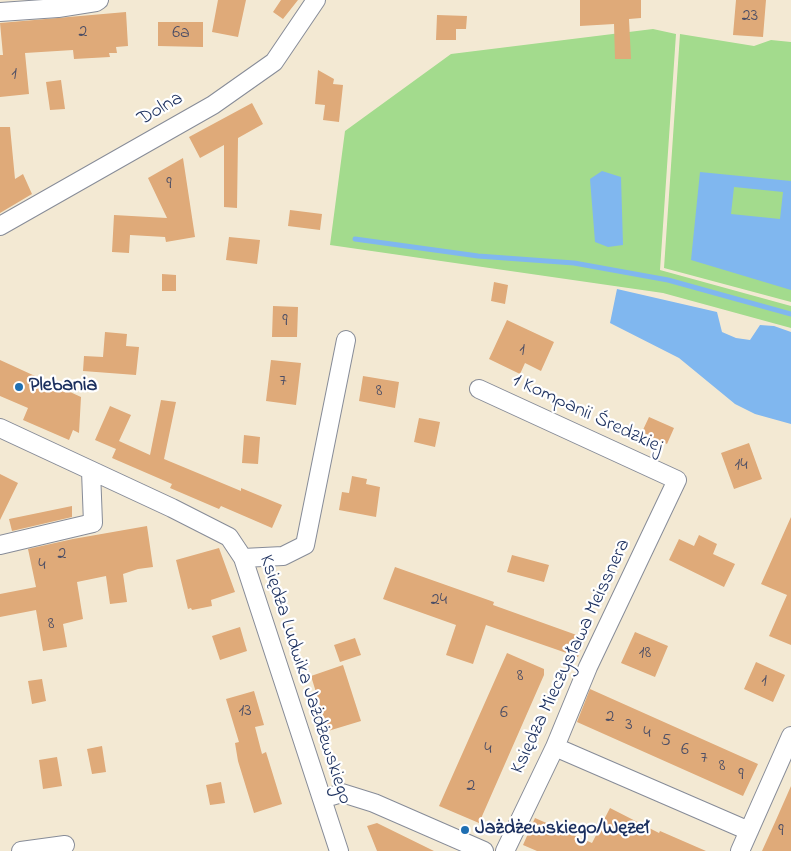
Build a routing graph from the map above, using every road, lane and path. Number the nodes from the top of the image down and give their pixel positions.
1 (99, 0) edge
2 (316, 0) edge
3 (0, 12) edge
4 (0, 226) edge
5 (346, 340) dead end
6 (479, 390) dead end
7 (0, 428) edge
8 (91, 471) junction
9 (677, 480) joint
10 (0, 545) edge
11 (243, 558) junction
12 (791, 736) edge
13 (555, 747) junction
14 (322, 798) junction
15 (749, 831) junction
16 (65, 845) dead end
17 (21, 851) edge
18 (339, 851) edge
19 (484, 851) edge
20 (505, 851) edge
21 (740, 851) edge

1 - 3 street
2 - 4 street, Dolna
5 - 11 street
6 - 9 street, 1 Kompanii Średzkiej
7 - 8 street, Księdza Ludwika Jażdżewskiego
8 - 10 street
8 - 11 street, Księdza Ludwika Jażdżewskiego
9 - 13 street, Księdza Mieczysława Meissnera
11 - 14 street, Księdza Ludwika Jażdżewskiego
12 - 15 street
13 - 15 street
13 - 20 street, Księdza Mieczysława Meissnera
14 - 18 street, Księdza Ludwika Jażdżewskiego
14 - 19 street
15 - 21 street
16 - 17 street

